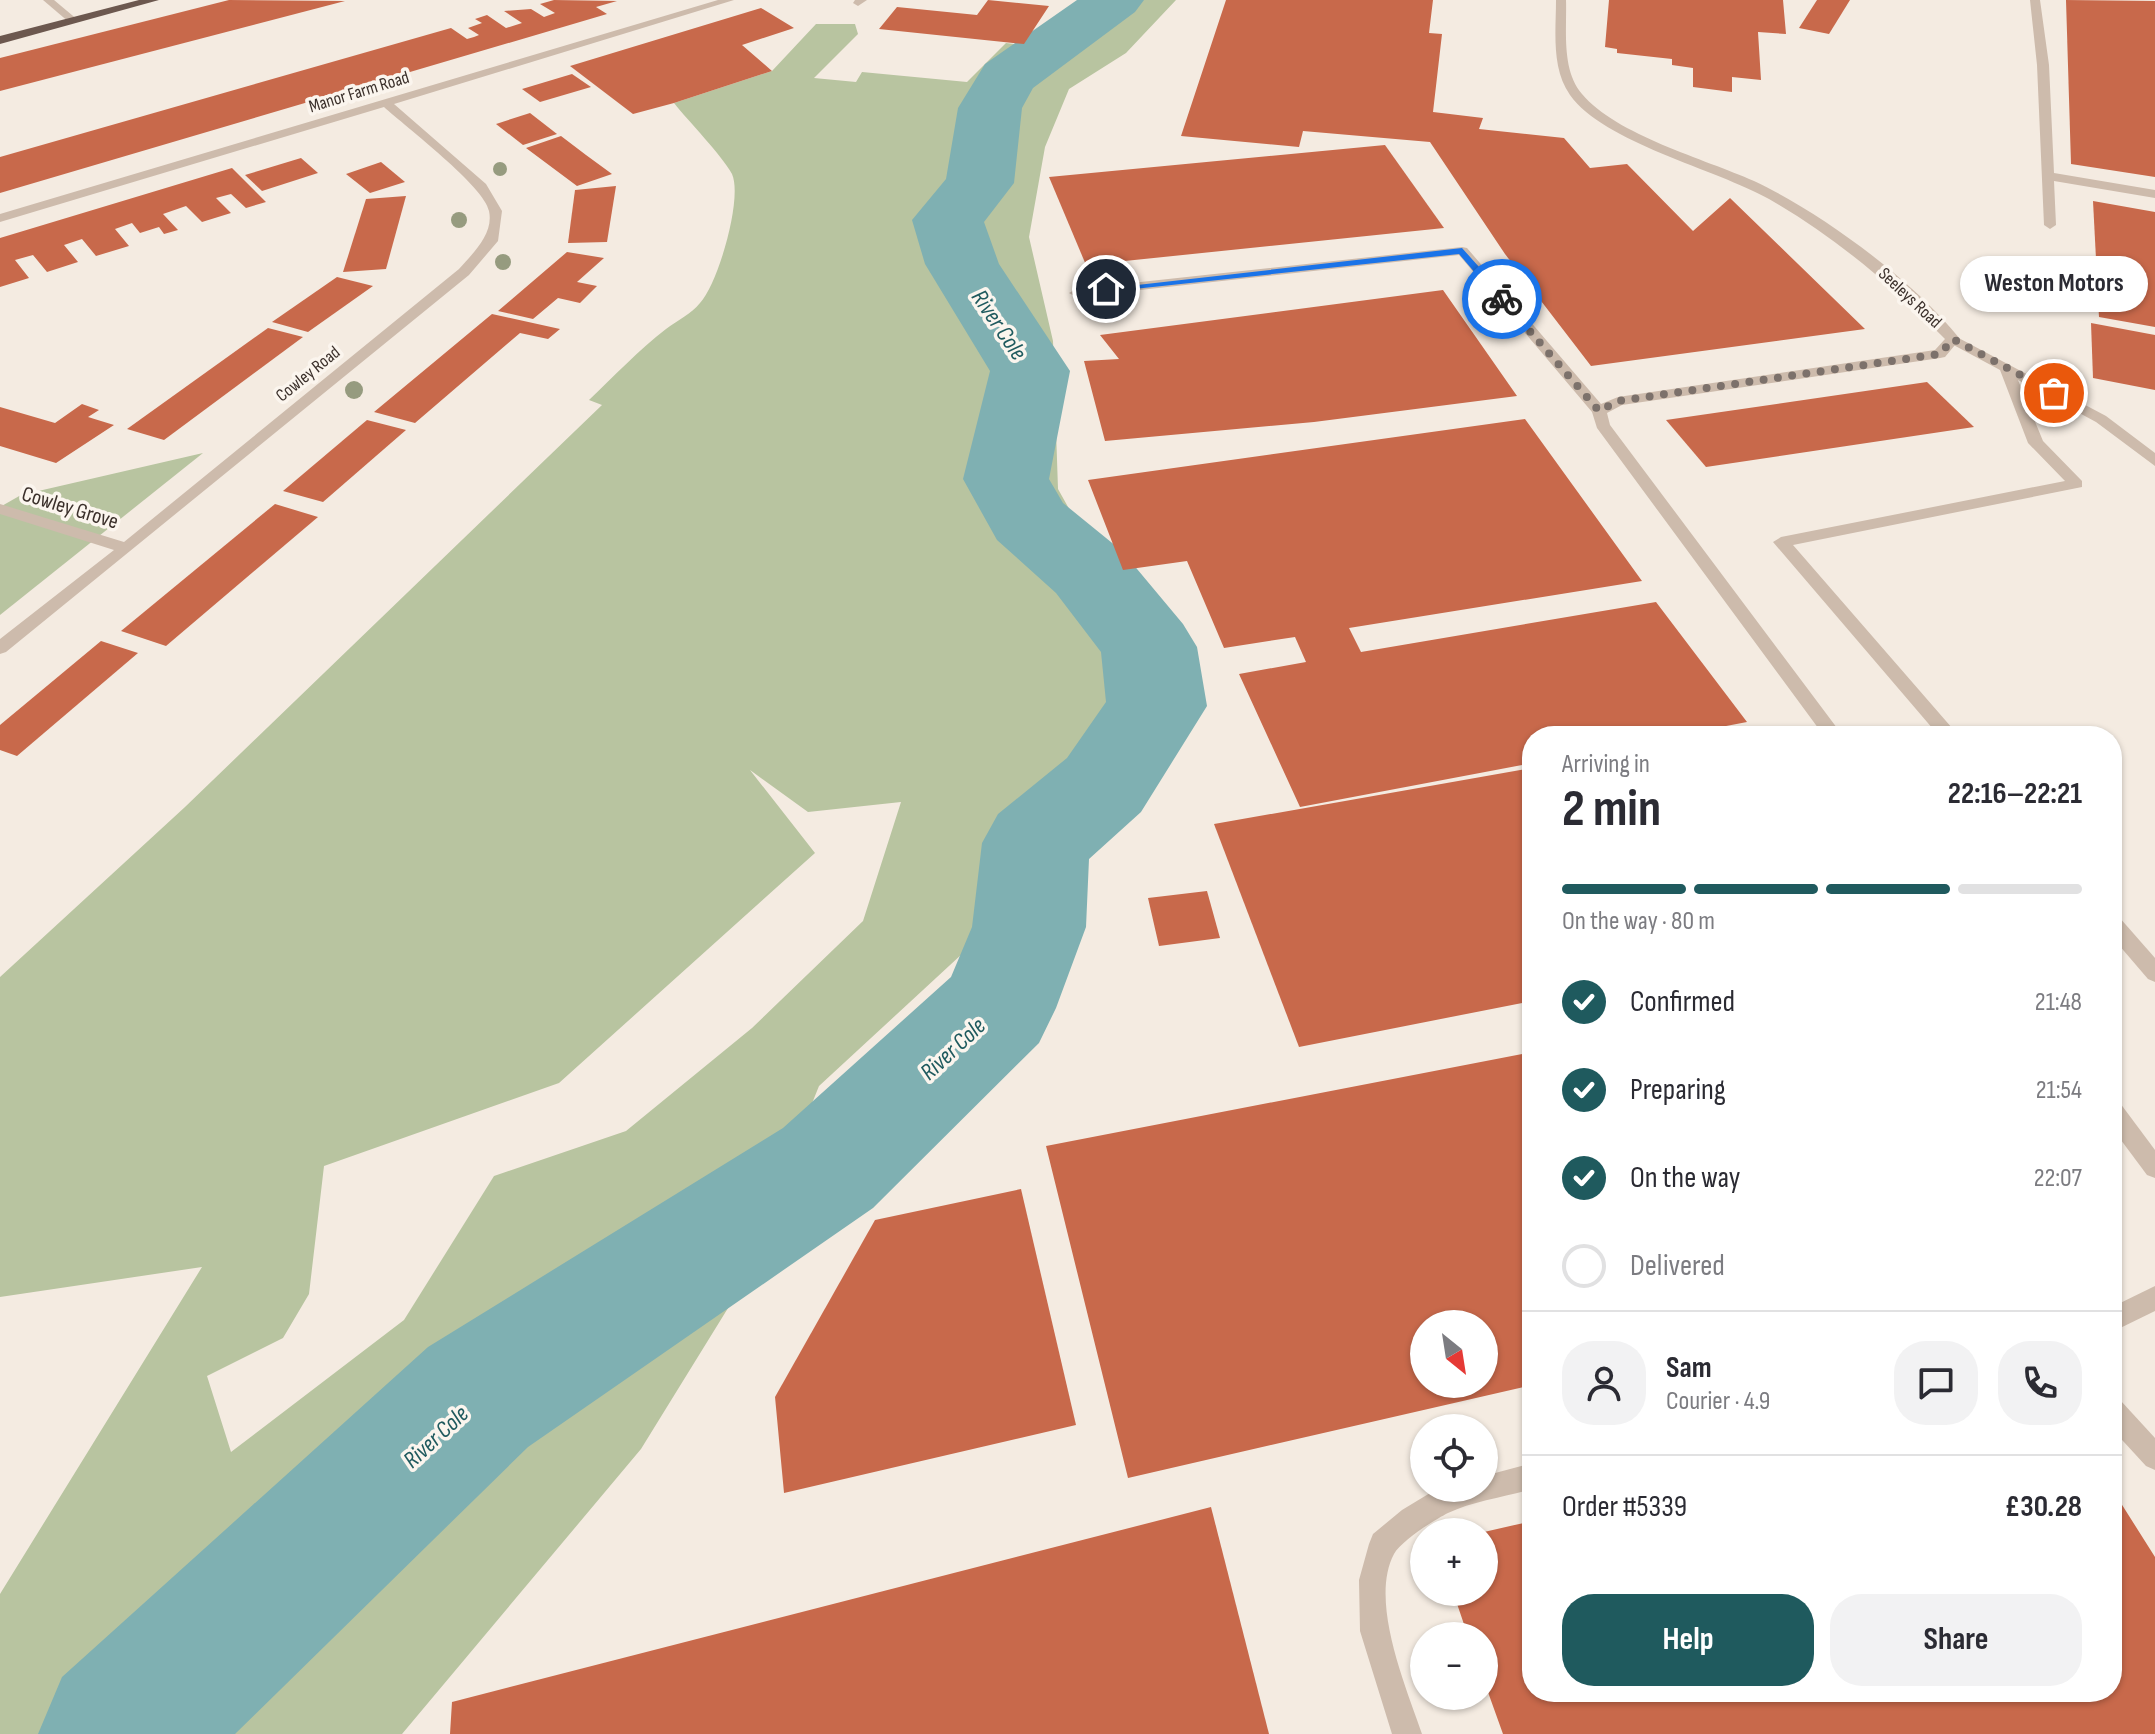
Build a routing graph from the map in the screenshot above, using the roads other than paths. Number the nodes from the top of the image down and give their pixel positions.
1 (48, 0) edge
2 (153, 0) edge
3 (729, 0) edge
4 (1561, 0) edge
5 (2035, 0) edge
6 (74, 21) junction
7 (0, 40) edge
8 (386, 103) junction
9 (2047, 176) junction
10 (2155, 194) edge
11 (0, 218) edge
12 (2050, 225) dead end
13 (1076, 293) dead end
14 (1953, 339) junction
15 (2006, 368) junction
16 (1599, 411) junction
17 (2155, 461) edge
18 (0, 509) edge
19 (127, 548) junction
20 (0, 648) edge
21 (1827, 726) edge
22 (1941, 726) edge
23 (2122, 935) edge
24 (2155, 973) edge
25 (2122, 1123) edge
26 (2155, 1168) edge
27 (2155, 1298) edge
28 (2122, 1315) edge
29 (2122, 1421) edge
30 (2155, 1457) edge
31 (1522, 1479) edge
32 (1407, 1734) edge

1 - 6 street
2 - 6 highway
3 - 8 street, Manor Farm Road
4 - 14 street, Seeleys Road
5 - 9 street
6 - 7 highway
8 - 11 street, Manor Farm Road
8 - 19 street, Cowley Road
9 - 10 street
9 - 12 street
13 - 16 street
14 - 15 street
14 - 16 street, Seeleys Road
15 - 17 street
15 - 22 street
16 - 21 street
18 - 19 street, Cowley Grove
19 - 20 street, Cowley Road
23 - 24 street
25 - 26 street
27 - 28 street
29 - 30 street
31 - 32 street

